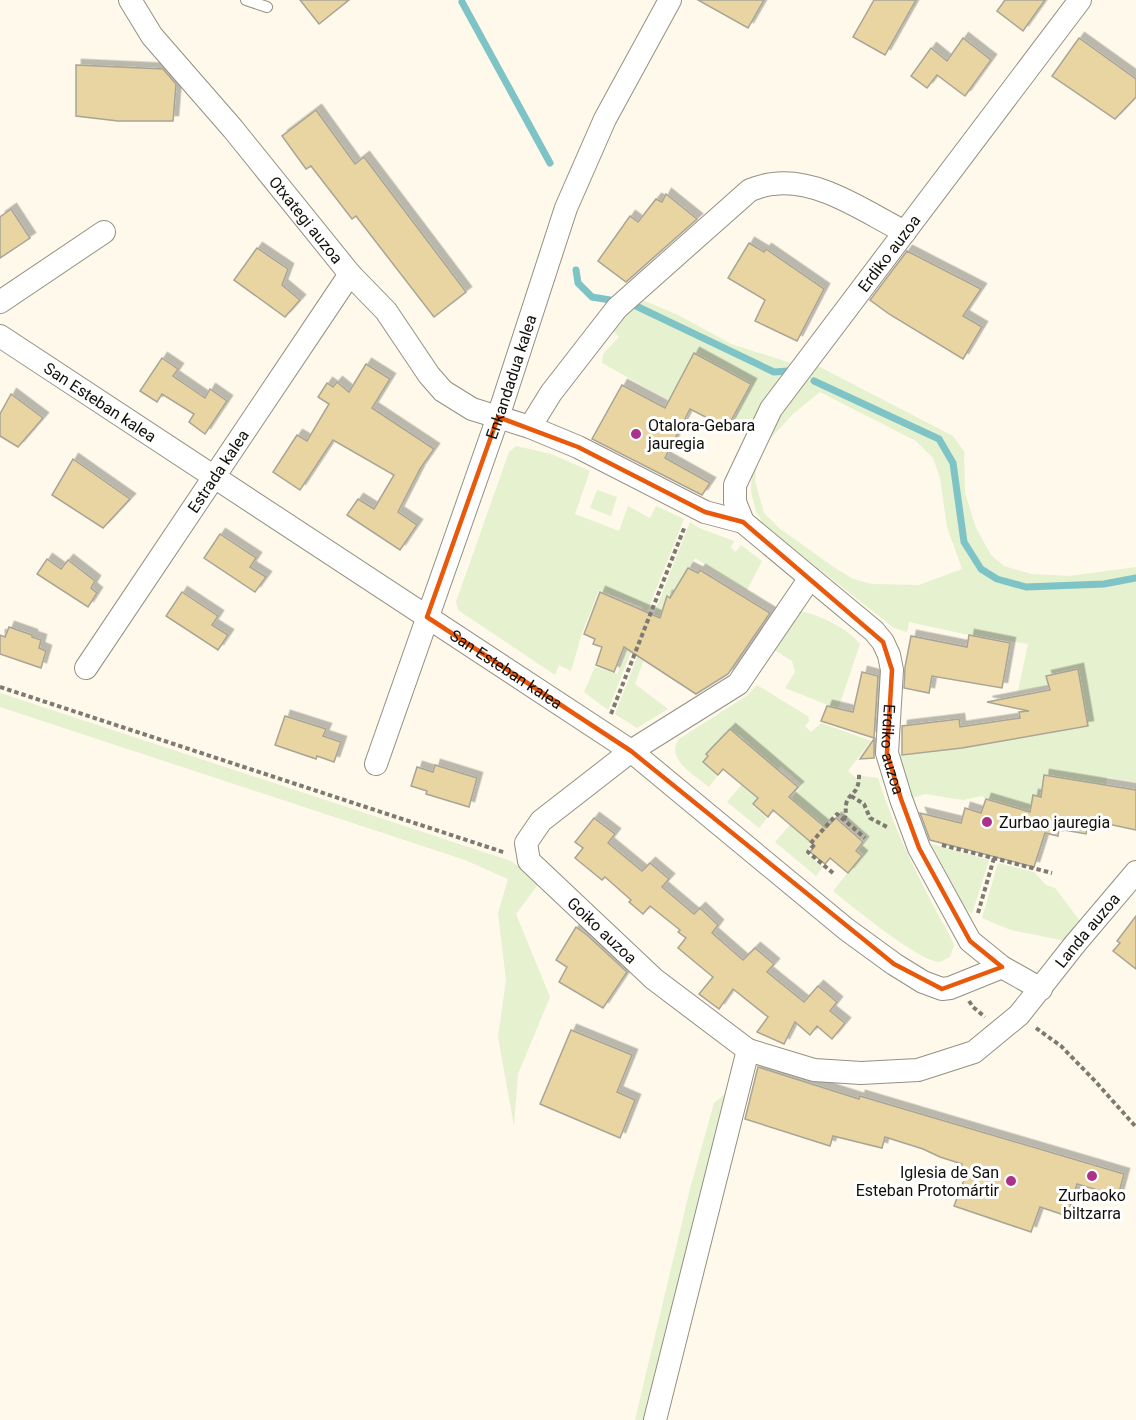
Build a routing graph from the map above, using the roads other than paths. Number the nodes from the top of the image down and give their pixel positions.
1 (130, 0) edge
2 (246, 0) edge
3 (670, 0) edge
4 (1080, 0) edge
5 (267, 7) dead end
6 (104, 232) dead end
7 (904, 232) junction
8 (350, 274) junction
9 (0, 302) edge
10 (0, 336) edge
11 (498, 417) junction
12 (530, 427) junction
13 (214, 479) junction
14 (743, 522) junction
15 (810, 578) junction
16 (427, 617) junction
17 (86, 668) dead end
18 (631, 751) junction
19 (376, 764) dead end
20 (1136, 872) edge
21 (1002, 967) junction
22 (1041, 988) junction
23 (748, 1050) junction
24 (655, 1420) edge

1 - 8 street, Otxategi auzoa
2 - 5 lane
3 - 11 street, Enkandadua kalea
4 - 7 street, Erdiko auzoa
6 - 9 street
7 - 12 street
7 - 14 street, Erdiko auzoa
8 - 11 street, Otxategi auzoa
8 - 13 street, Estrada kalea
10 - 13 street, San Esteban kalea
11 - 12 street, Erdiko auzoa
11 - 16 street, Enkandadua kalea
12 - 14 street, Erdiko auzoa
13 - 16 street, San Esteban kalea
13 - 17 street, Estrada kalea
14 - 15 street, Erdiko auzoa
15 - 18 street
15 - 21 street, Erdiko auzoa
16 - 18 street, San Esteban kalea
16 - 19 street, Enkandadua kalea
18 - 21 street, San Esteban kalea
18 - 23 street, Goiko auzoa
20 - 22 street, Landa auzoa
21 - 22 street, Erdiko auzoa
22 - 23 street, Goiko auzoa
23 - 24 street

